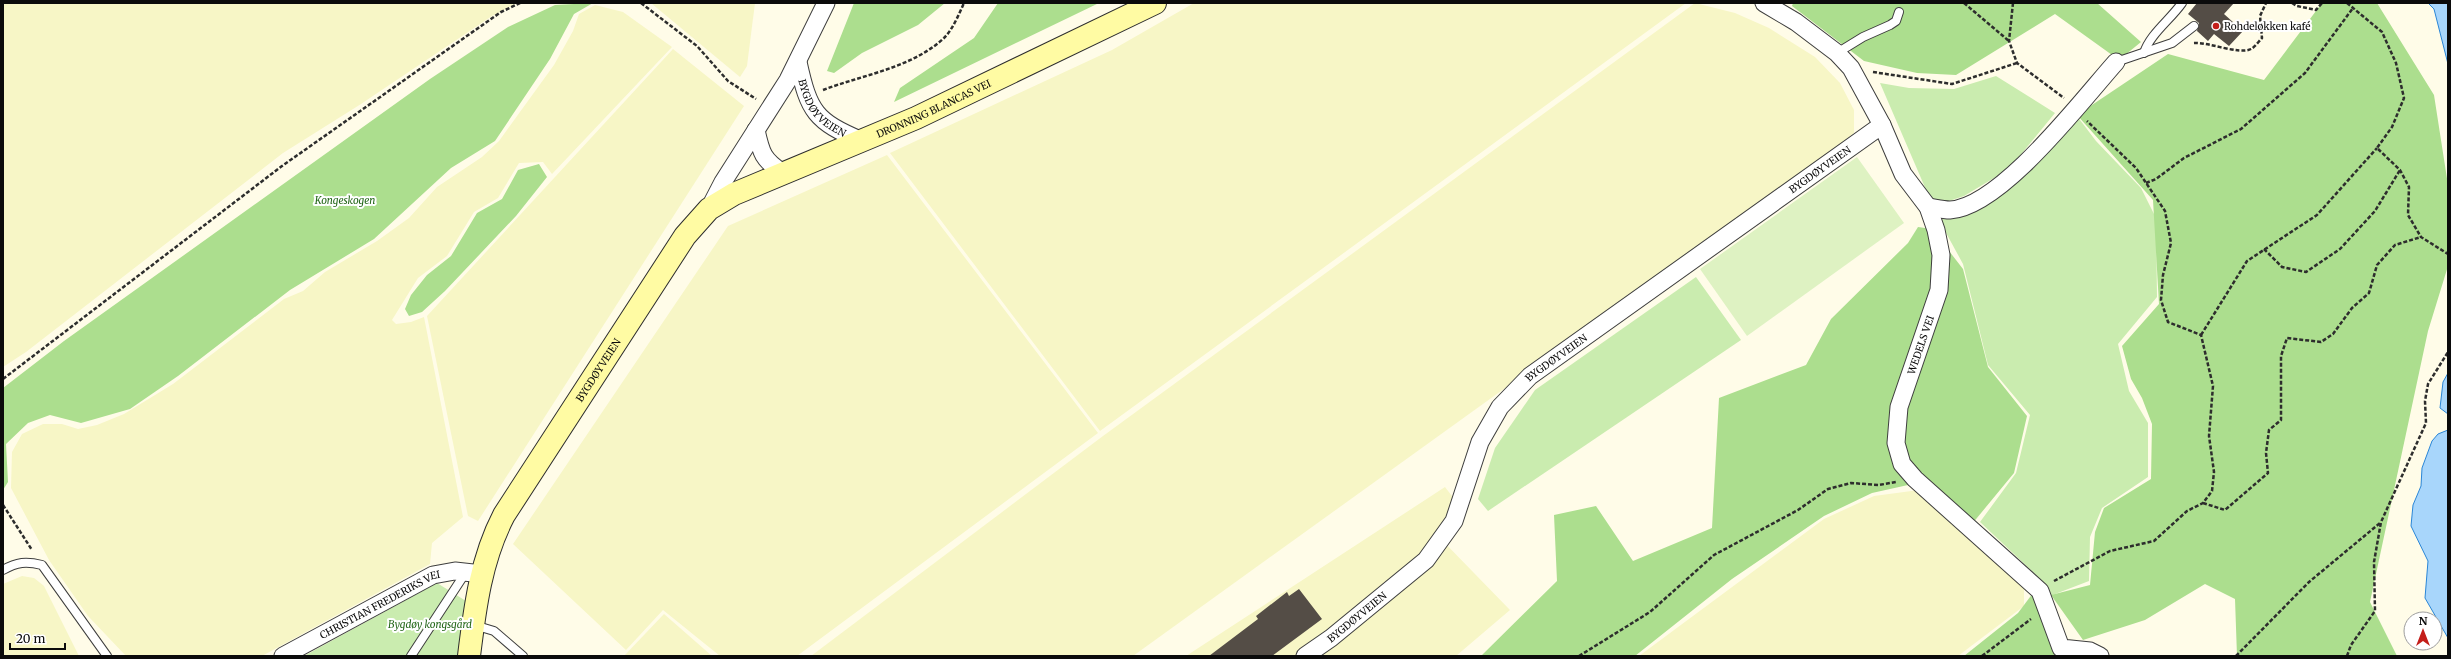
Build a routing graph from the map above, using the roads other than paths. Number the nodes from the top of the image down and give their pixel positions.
1 (826, 3) edge
2 (1155, 3) edge
3 (1764, 3) edge
4 (2182, 3) edge
5 (1899, 12) dead end
6 (2194, 26) dead end
7 (1837, 54) junction
8 (2144, 54) junction
9 (798, 62) junction
10 (2116, 62) joint
11 (1882, 125) junction
12 (756, 130) junction
13 (862, 141) junction
14 (783, 173) junction
15 (1928, 208) junction
16 (709, 209) junction
17 (3, 563) edge
18 (13, 564) junction
19 (3, 570) edge
20 (474, 572) junction
21 (473, 624) junction
22 (107, 656) edge
23 (283, 656) edge
24 (411, 656) edge
25 (469, 656) edge
26 (523, 656) edge
27 (1305, 656) edge
28 (2100, 656) edge

1 - 9 street, BYGDØYVEIEN
2 - 13 street, DRONNING BLANCAS VEI
3 - 7 street, WEDELS VEI
4 - 8 lane
5 - 7 lane
6 - 8 lane
7 - 11 street, WEDELS VEI
8 - 10 lane
9 - 12 street, BYGDØYVEIEN
9 - 13 street, BYGDØYVEIEN
10 - 15 street
11 - 15 street, WEDELS VEI
11 - 27 street, BYGDØYVEIEN
12 - 14 street
12 - 16 street, BYGDØYVEIEN
13 - 14 street, DRONNING BLANCAS VEI
14 - 16 street, DRONNING BLANCAS VEI
15 - 28 street, WEDELS VEI
16 - 20 street, BYGDØYVEIEN
17 - 18 lane
18 - 19 lane
18 - 22 lane
20 - 21 street, BYGDØYVEIEN
20 - 23 street, CHRISTIAN FREDERIKS VEI
20 - 24 lane
21 - 25 street, BYGDØYVEIEN
21 - 26 lane

